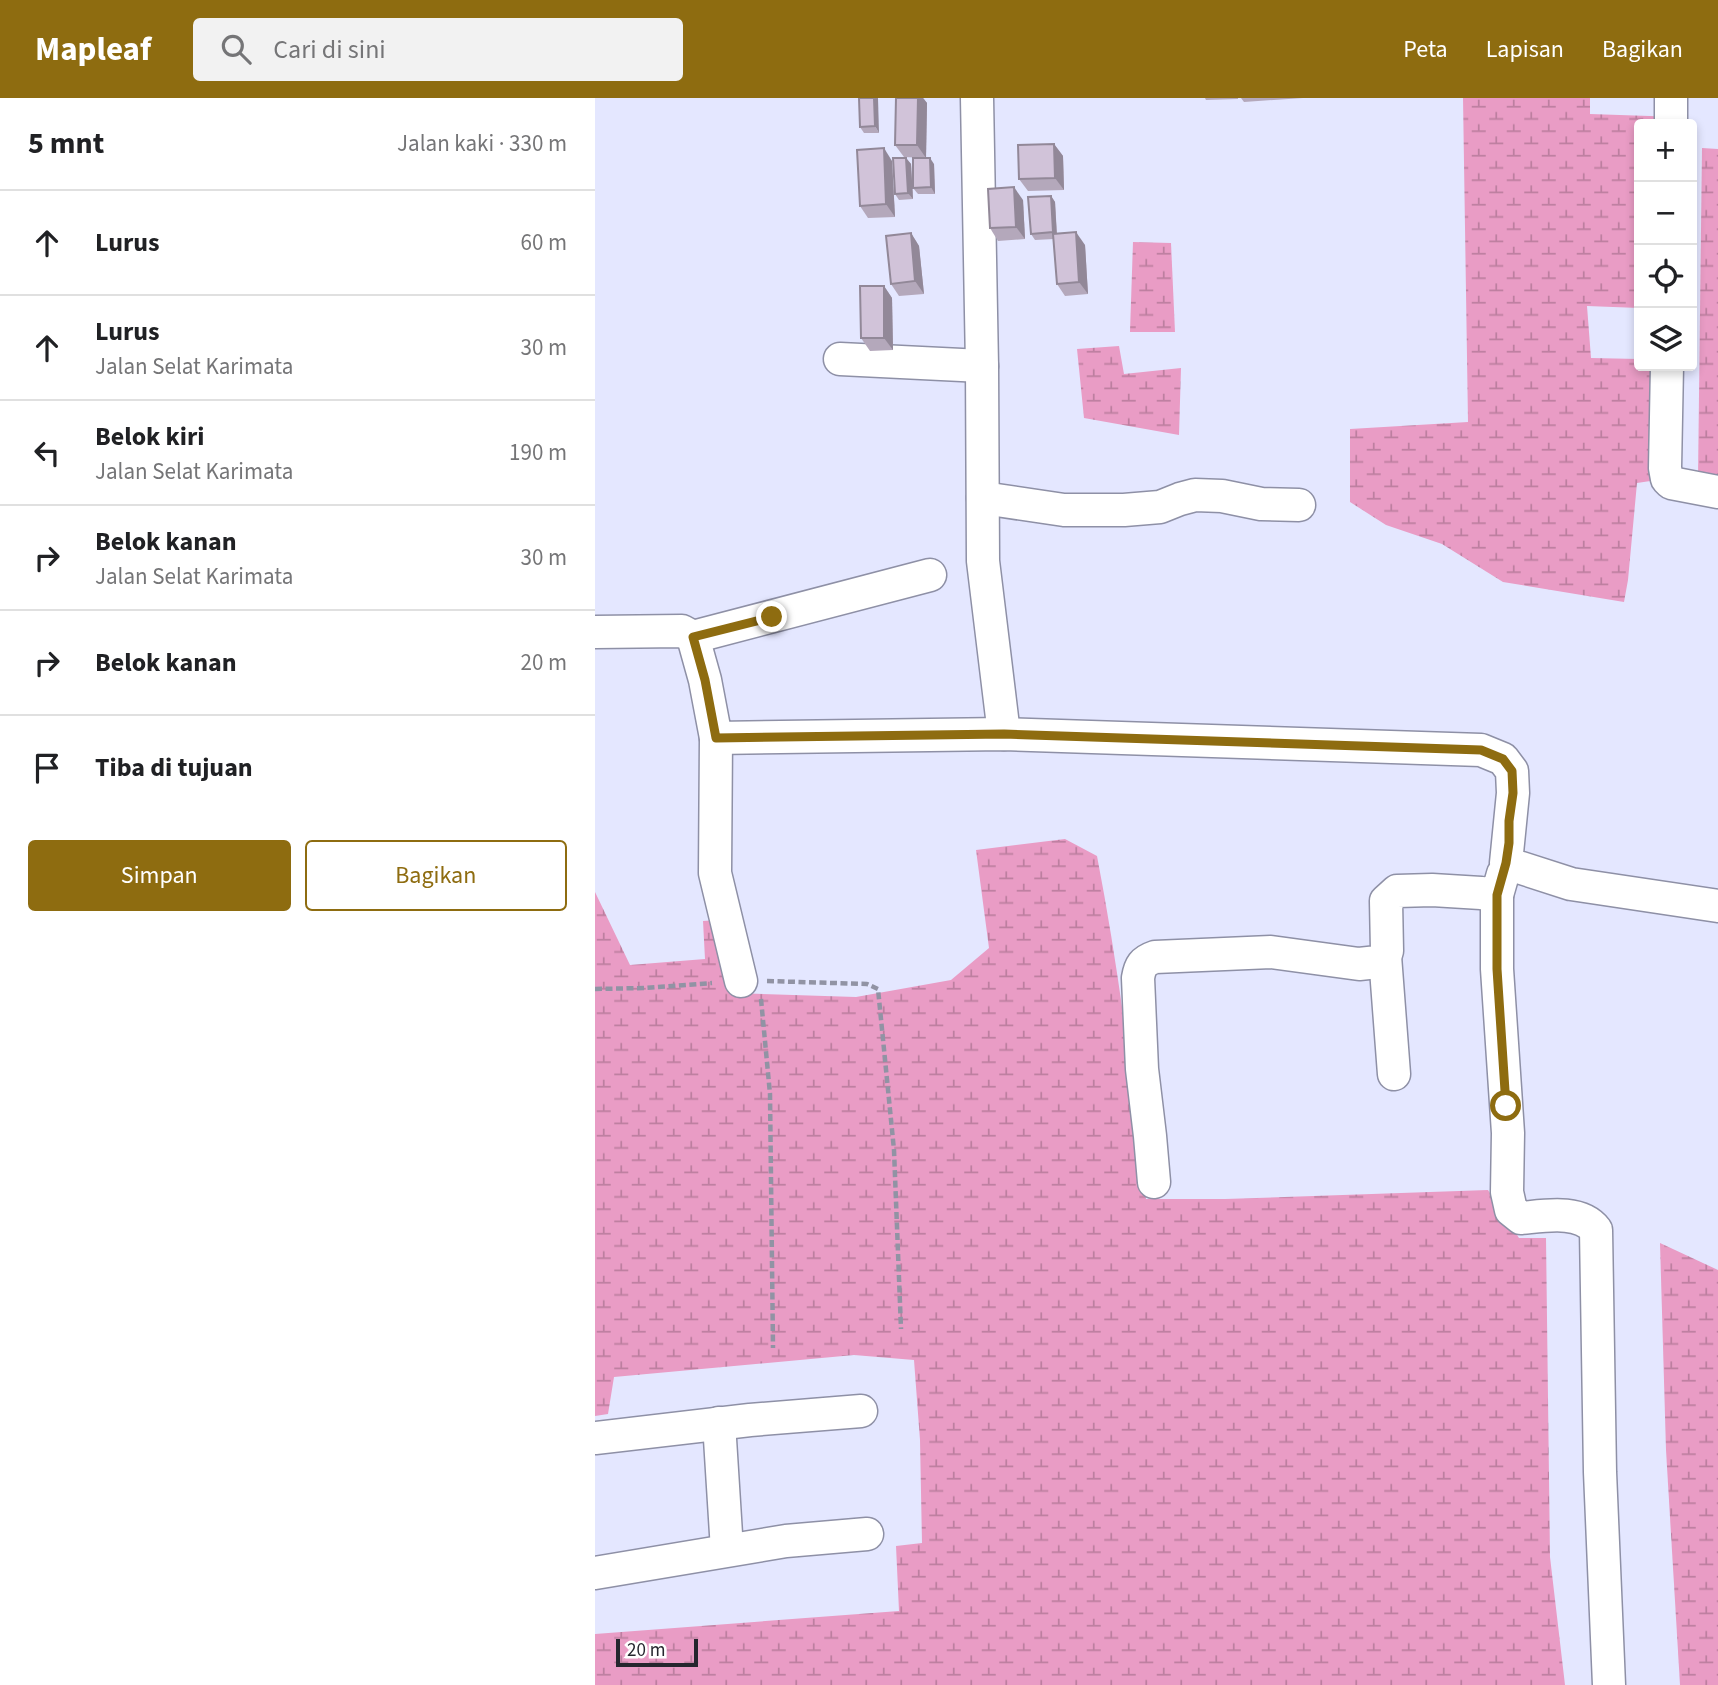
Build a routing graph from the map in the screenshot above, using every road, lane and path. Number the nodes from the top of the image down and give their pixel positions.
1 (977, 98) edge
2 (1671, 98) edge
3 (1671, 119) edge
4 (840, 359) dead end
5 (982, 366) junction
6 (1667, 371) edge
7 (1718, 492) edge
8 (983, 498) junction
9 (1299, 505) dead end
10 (930, 575) dead end
11 (595, 632) edge
12 (693, 637) junction
13 (1004, 734) junction
14 (716, 738) junction
15 (1506, 863) junction
16 (1497, 895) junction
17 (1718, 906) edge
18 (1385, 956) junction
19 (750, 981) junction
20 (595, 989) edge
21 (1394, 1074) dead end
22 (1154, 1182) dead end
23 (901, 1329) dead end
24 (772, 1348) dead end
25 (861, 1411) dead end
26 (719, 1423) junction
27 (595, 1438) edge
28 (867, 1534) dead end
29 (727, 1550) junction
30 (595, 1573) edge
31 (1609, 1685) edge

1 - 5 street
2 - 3 street
4 - 5 street
5 - 8 street
6 - 7 street
8 - 9 street
8 - 13 street
10 - 12 street
11 - 12 street
12 - 14 street
13 - 14 street
13 - 15 street
14 - 19 street
15 - 16 street
15 - 17 street
16 - 18 street
16 - 31 street
18 - 21 street
18 - 22 street
19 - 20 path
19 - 23 path
19 - 24 path
25 - 26 street
26 - 27 street
26 - 29 street
28 - 29 street
29 - 30 street

